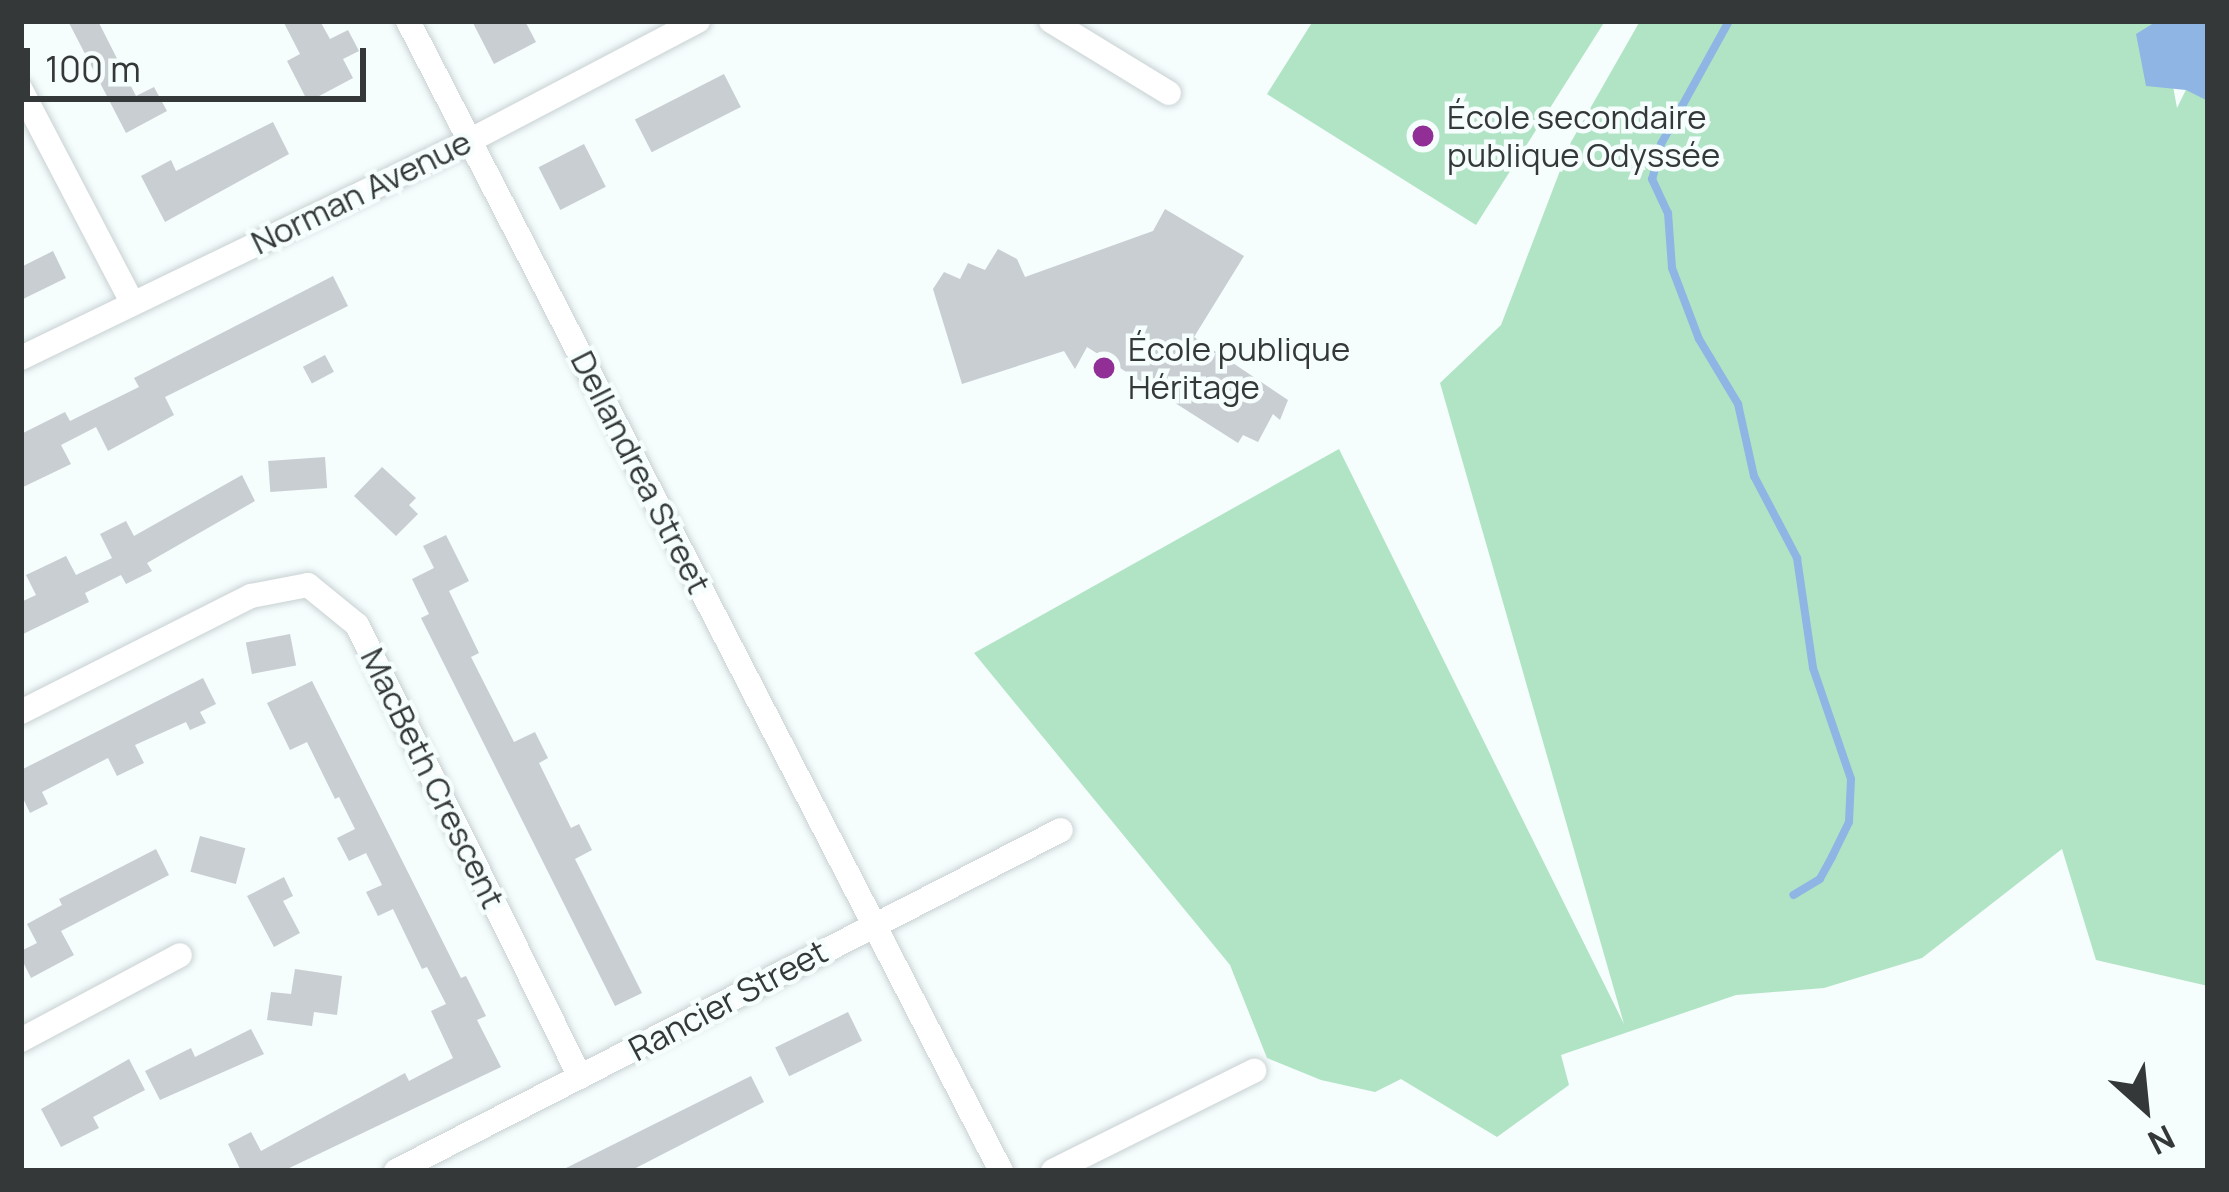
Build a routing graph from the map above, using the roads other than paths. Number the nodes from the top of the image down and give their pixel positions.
1 (408, 21) edge
2 (698, 21) edge
3 (1051, 21) edge
4 (21, 90) edge
5 (1169, 93) dead end
6 (469, 141) junction
7 (132, 302) junction
8 (21, 358) edge
9 (21, 712) edge
10 (1061, 830) dead end
11 (876, 923) junction
12 (181, 955) dead end
13 (21, 1040) edge
14 (1254, 1071) dead end
15 (580, 1077) junction
16 (396, 1171) edge
17 (1000, 1171) edge
18 (1053, 1171) edge

1 - 6 street, Dellandrea Street
2 - 6 street, Norman Avenue
3 - 5 street
4 - 7 street
6 - 7 street, Norman Avenue
6 - 11 street, Dellandrea Street
7 - 8 street, Norman Avenue
9 - 15 street, MacBeth Crescent
10 - 11 street, Rancier Street
11 - 15 street, Rancier Street
11 - 17 street, Dellandrea Street
12 - 13 street
14 - 18 street
15 - 16 street, Rancier Street

